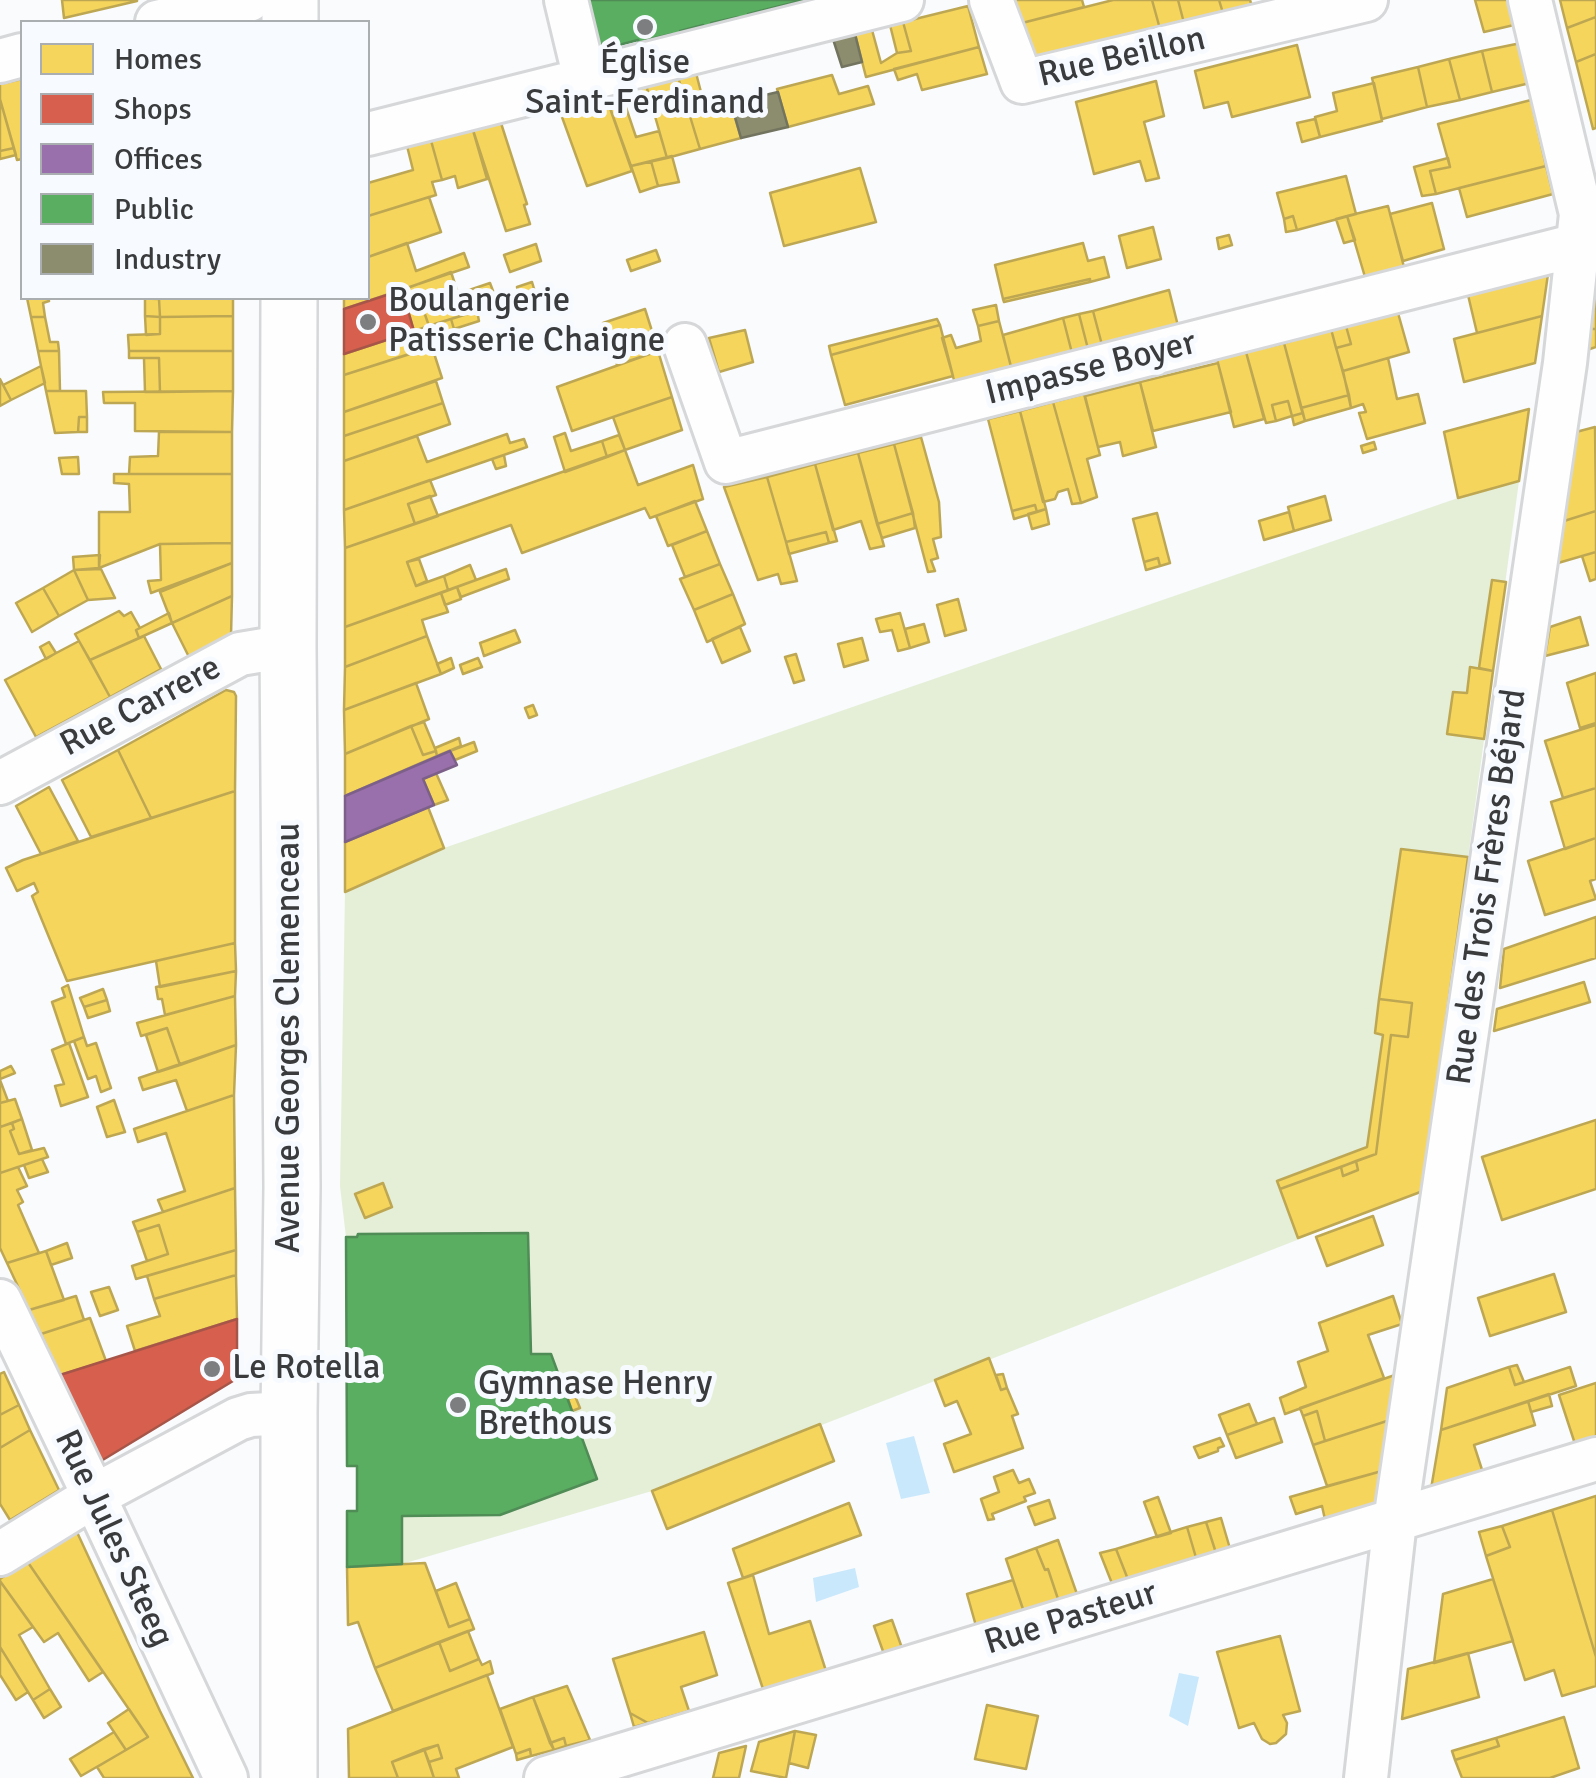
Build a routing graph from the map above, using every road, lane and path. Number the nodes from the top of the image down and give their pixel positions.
1 (248, 0) edge
2 (566, 0) edge
3 (902, 0) edge
4 (991, 0) edge
5 (1366, 0) edge
6 (1530, 0) edge
7 (165, 20) edge
8 (584, 79) junction
9 (370, 133) edge
10 (1577, 246) junction
11 (289, 300) edge
12 (685, 345) dead end
13 (288, 646) junction
14 (0, 783) edge
15 (0, 1301) edge
16 (289, 1413) junction
17 (1596, 1459) edge
18 (94, 1496) junction
19 (1395, 1521) junction
20 (0, 1554) edge
21 (226, 1778) edge
22 (290, 1778) edge
23 (546, 1778) edge
24 (1366, 1778) edge

1 - 7 street
2 - 8 street
3 - 8 street
4 - 5 street, Rue Beillon
6 - 10 street, Rue des Trois Frères Béjard
8 - 9 street
10 - 12 street, Impasse Boyer
10 - 19 street, Rue des Trois Frères Béjard
11 - 13 main road, Avenue Georges Clemenceau
13 - 14 street, Rue Carrere
13 - 16 main road, Avenue Georges Clemenceau
15 - 18 street, Rue Jules Steeg
16 - 18 street
16 - 22 main road, Avenue Georges Clemenceau
17 - 19 street, Rue Pasteur
18 - 20 street
18 - 21 street, Rue Jules Steeg
19 - 23 street, Rue Pasteur
19 - 24 street, Rue des Trois Frères Béjard

